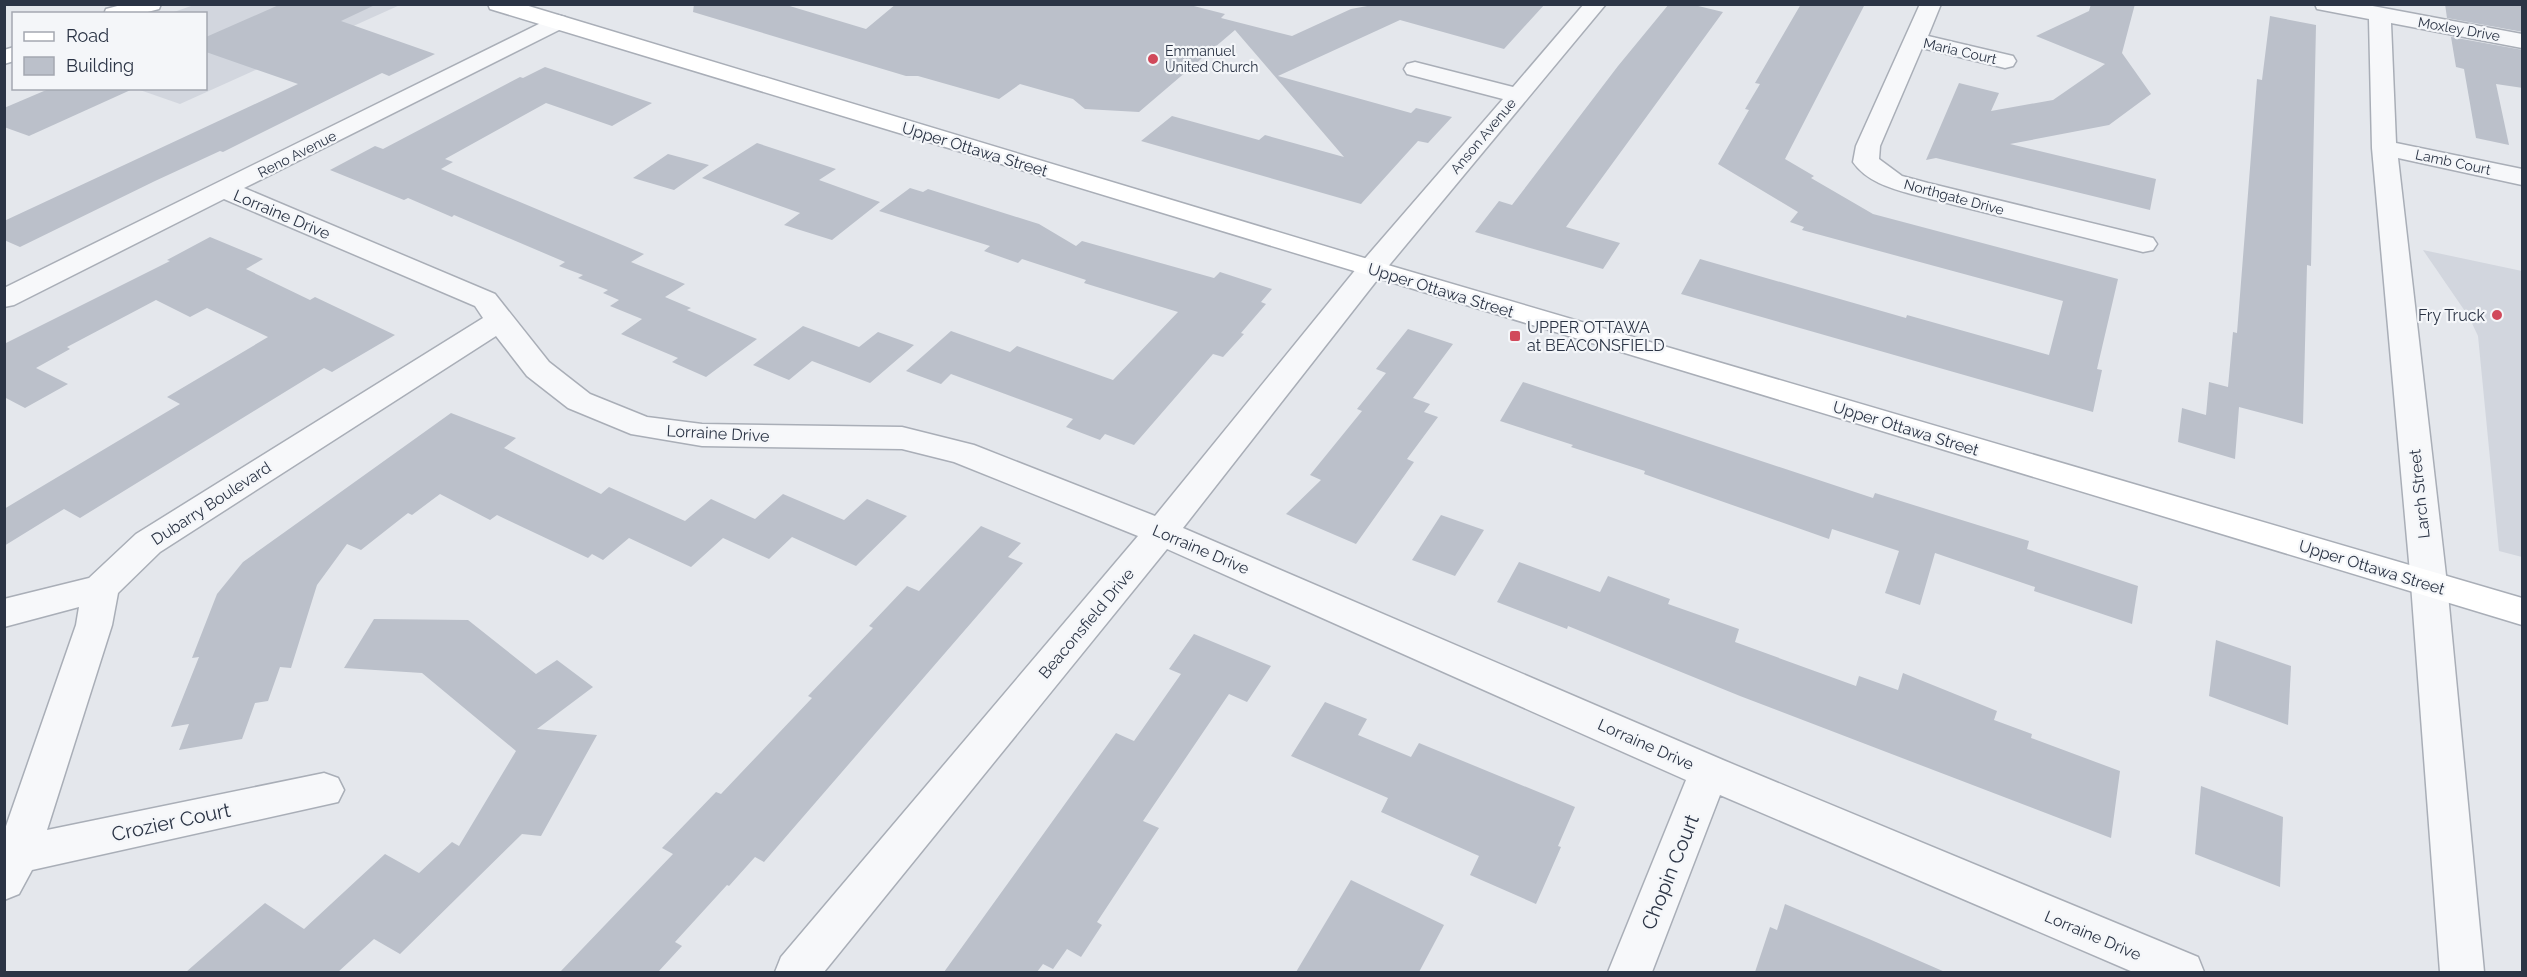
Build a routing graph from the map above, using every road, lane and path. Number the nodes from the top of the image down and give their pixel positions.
1 (151, 4) edge
2 (498, 4) edge
3 (1596, 4) edge
4 (1931, 4) edge
5 (2325, 4) edge
6 (123, 9) edge
7 (2380, 14) junction
8 (556, 22) junction
9 (1915, 40) junction
10 (2523, 41) edge
11 (2005, 61) dead end
12 (1415, 69) dead end
13 (1517, 95) junction
14 (2384, 148) junction
15 (2523, 177) edge
16 (226, 190) junction
17 (2143, 244) dead end
18 (1371, 269) junction
19 (4, 299) edge
20 (499, 321) junction
21 (1161, 532) junction
22 (2429, 584) junction
23 (101, 588) junction
24 (2523, 612) edge
25 (4, 613) edge
26 (1709, 771) junction
27 (324, 790) dead end
28 (11, 867) edge
29 (797, 972) edge
30 (1630, 972) edge
31 (2182, 972) edge
32 (2462, 972) edge

1 - 6 main road
2 - 8 main road, Upper Ottawa Street
3 - 13 street, Anson Avenue
4 - 9 street, Northgate Drive
5 - 7 street, Moxley Drive
7 - 10 street, Moxley Drive
7 - 14 street, Larch Street
8 - 16 street, Reno Avenue
8 - 18 main road, Upper Ottawa Street
9 - 11 street, Maria Court
9 - 17 street, Northgate Drive
12 - 13 street
13 - 18 street, Anson Avenue
14 - 15 street, Lamb Court
14 - 22 street, Larch Street
16 - 19 street, Reno Avenue
16 - 20 street, Lorraine Drive
18 - 21 street, Beaconsfield Drive
18 - 22 main road, Upper Ottawa Street
20 - 21 street, Lorraine Drive
20 - 23 street, Dubarry Boulevard
21 - 26 street, Lorraine Drive
21 - 29 street, Beaconsfield Drive
22 - 24 main road, Upper Ottawa Street
22 - 32 street, Larch Street
23 - 25 street
23 - 28 street
26 - 30 street, Chopin Court
26 - 31 street, Lorraine Drive
27 - 28 street, Crozier Court

